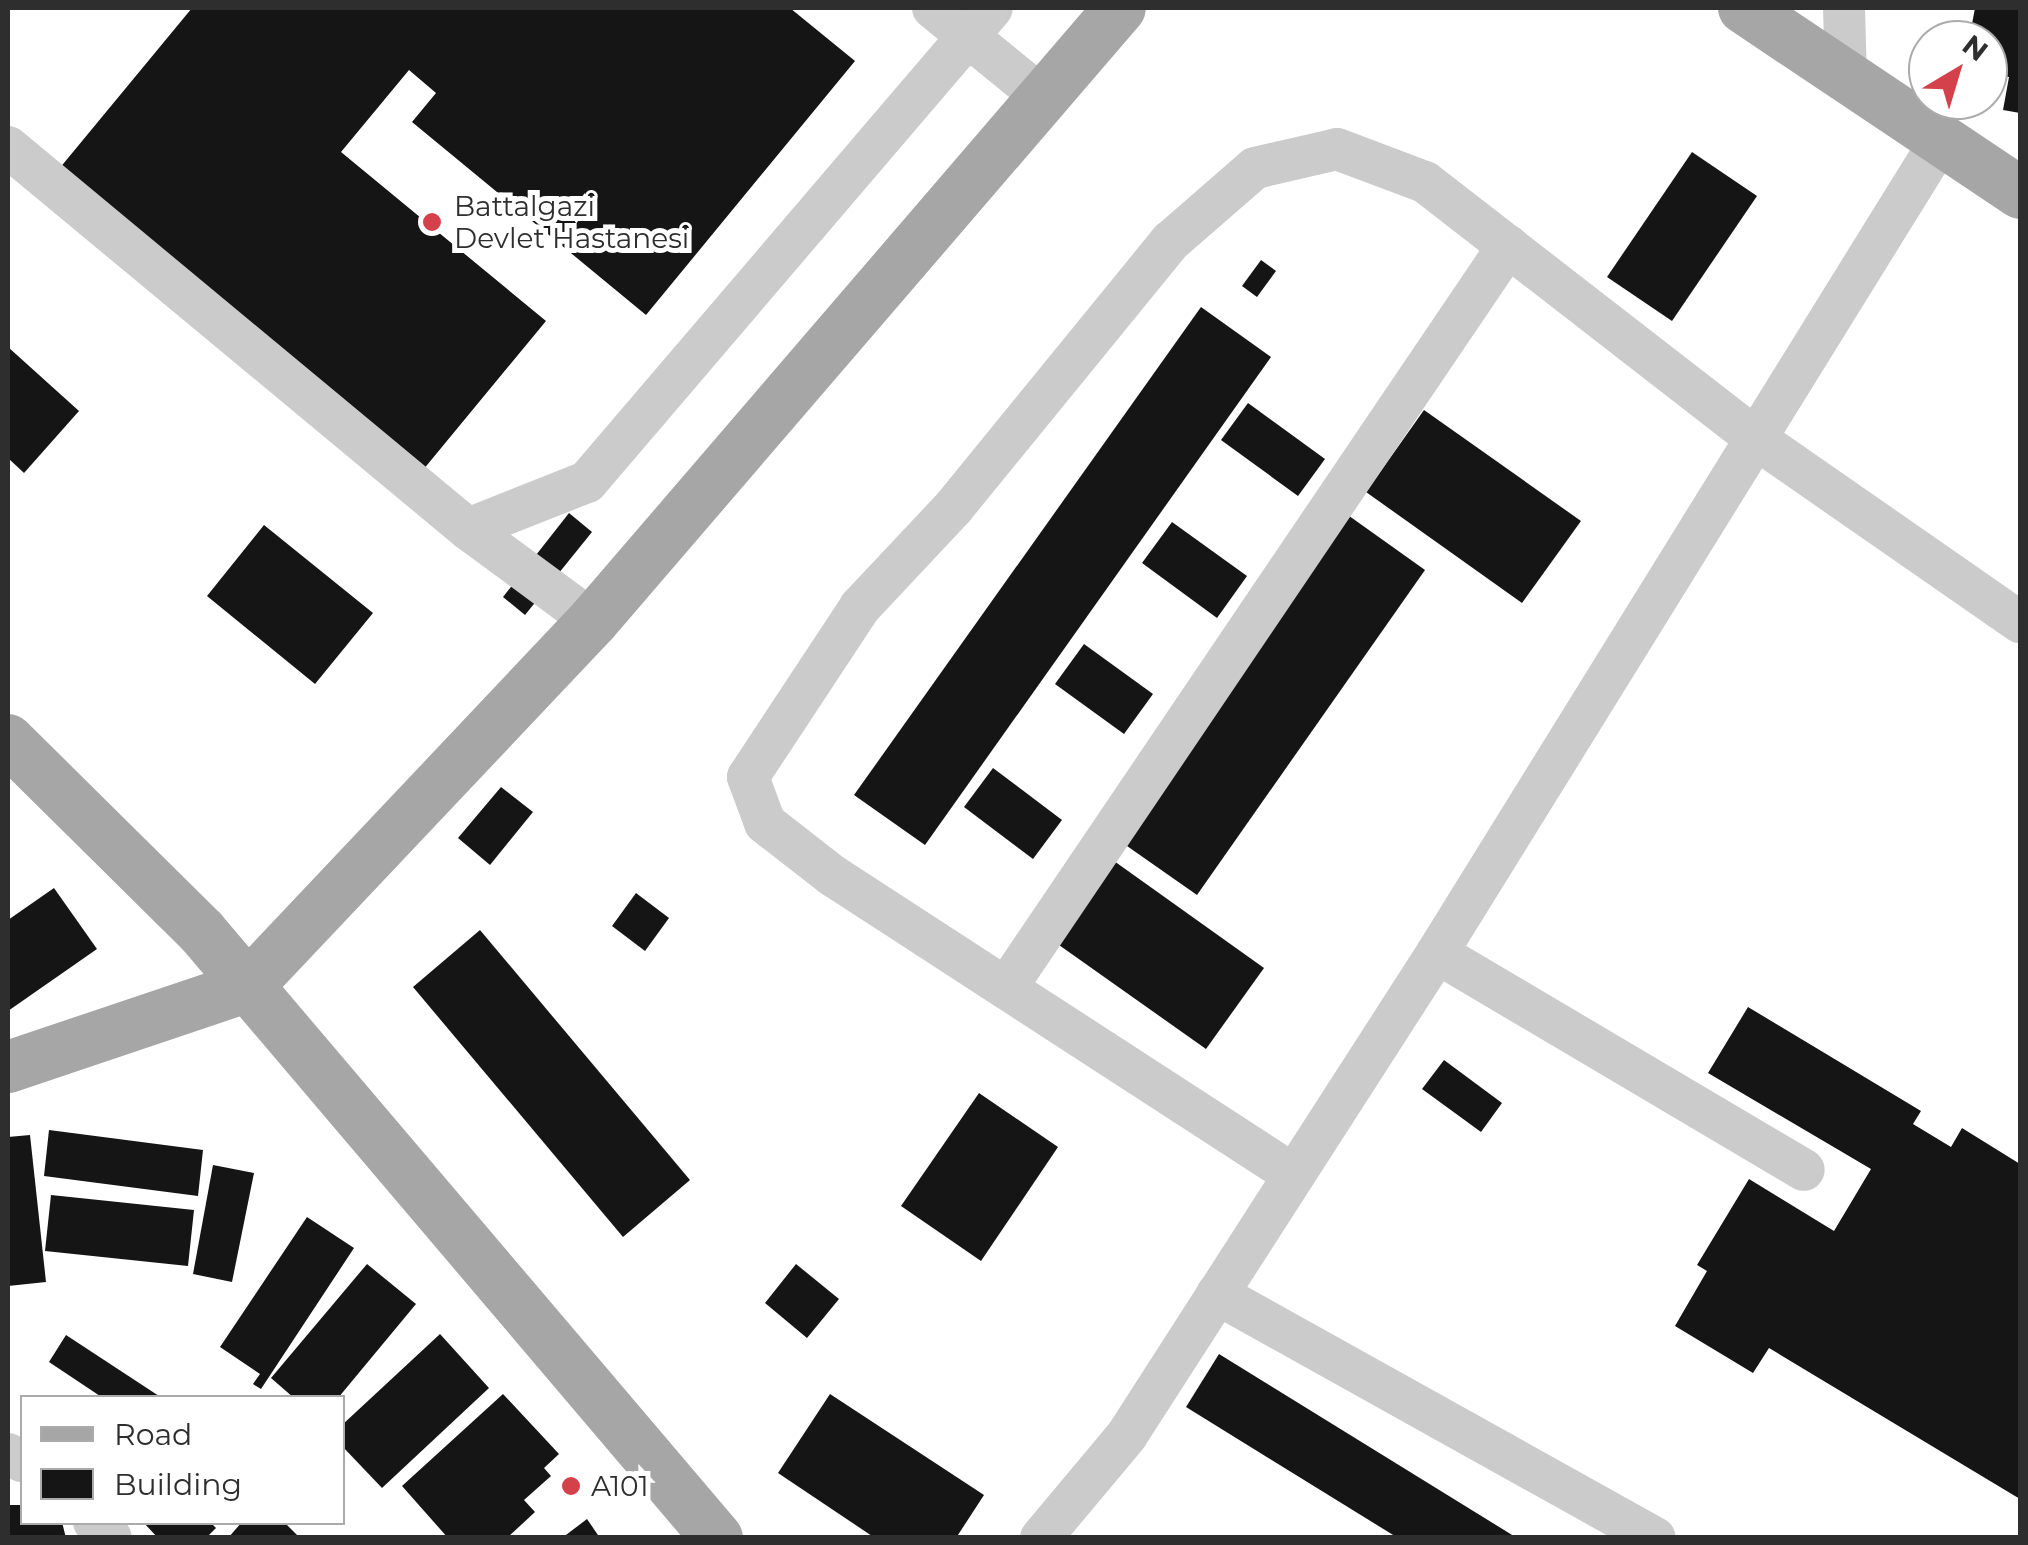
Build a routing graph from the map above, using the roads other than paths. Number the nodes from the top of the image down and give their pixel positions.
1 (933, 8) edge
2 (1120, 8) edge
3 (1744, 8) edge
4 (1844, 8) edge
5 (980, 22) edge
6 (1846, 79) junction
7 (1045, 99) junction
8 (1939, 143) junction
9 (8, 147) edge
10 (2020, 194) edge
11 (1508, 246) junction
12 (1754, 438) junction
13 (468, 529) junction
14 (593, 621) junction
15 (2020, 622) edge
16 (8, 740) edge
17 (1437, 953) junction
18 (248, 986) junction
19 (1006, 988) junction
20 (8, 1067) edge
21 (1804, 1170) dead end
22 (1294, 1175) junction
23 (1218, 1294) junction
24 (1058, 1532) edge
25 (716, 1538) edge
26 (1656, 1538) edge

1 - 5 street
2 - 7 main road
3 - 6 main road
4 - 6 street
5 - 7 street
5 - 13 street
6 - 8 main road
7 - 14 main road
8 - 10 main road
8 - 12 street
9 - 13 street
11 - 12 street
11 - 19 street
11 - 19 street
12 - 15 street
12 - 17 street
13 - 14 street
14 - 18 main road
16 - 18 main road
17 - 21 street
17 - 22 street
18 - 20 main road
18 - 25 main road
19 - 22 street
22 - 23 street
23 - 24 street
23 - 26 street

